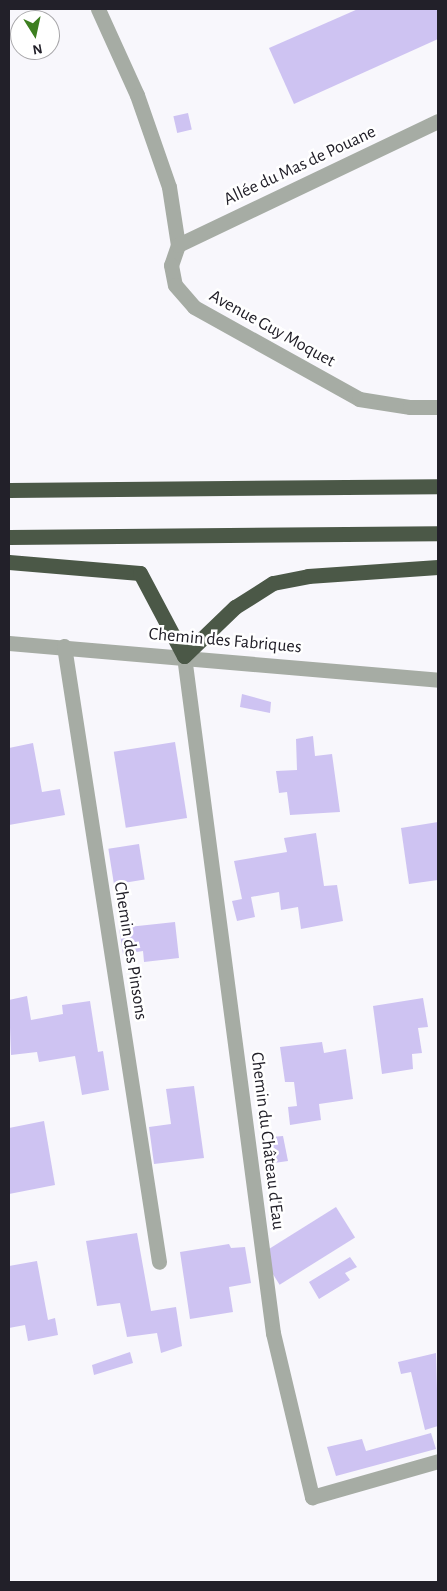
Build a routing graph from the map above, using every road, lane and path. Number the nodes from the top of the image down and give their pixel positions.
1 (98, 9) edge
2 (438, 121) edge
3 (178, 245) junction
4 (438, 407) edge
5 (438, 486) edge
6 (9, 490) edge
7 (438, 533) edge
8 (9, 537) edge
9 (9, 562) edge
10 (438, 567) edge
11 (9, 643) edge
12 (64, 646) junction
13 (184, 656) junction
14 (438, 680) edge
15 (159, 1262) dead end
16 (438, 1461) edge

1 - 3 street, Avenue Guy Moquet
2 - 3 street, Allée du Mas de Pouane
3 - 4 street, Avenue Guy Moquet
5 - 6 highway
7 - 8 highway
9 - 13 highway
10 - 13 highway
11 - 12 street, Chemin des Fabriques
12 - 13 street, Chemin des Fabriques
12 - 15 street, Chemin des Pinsons
13 - 14 street, Chemin des Fabriques
13 - 16 street, Chemin du Château d'Eau

